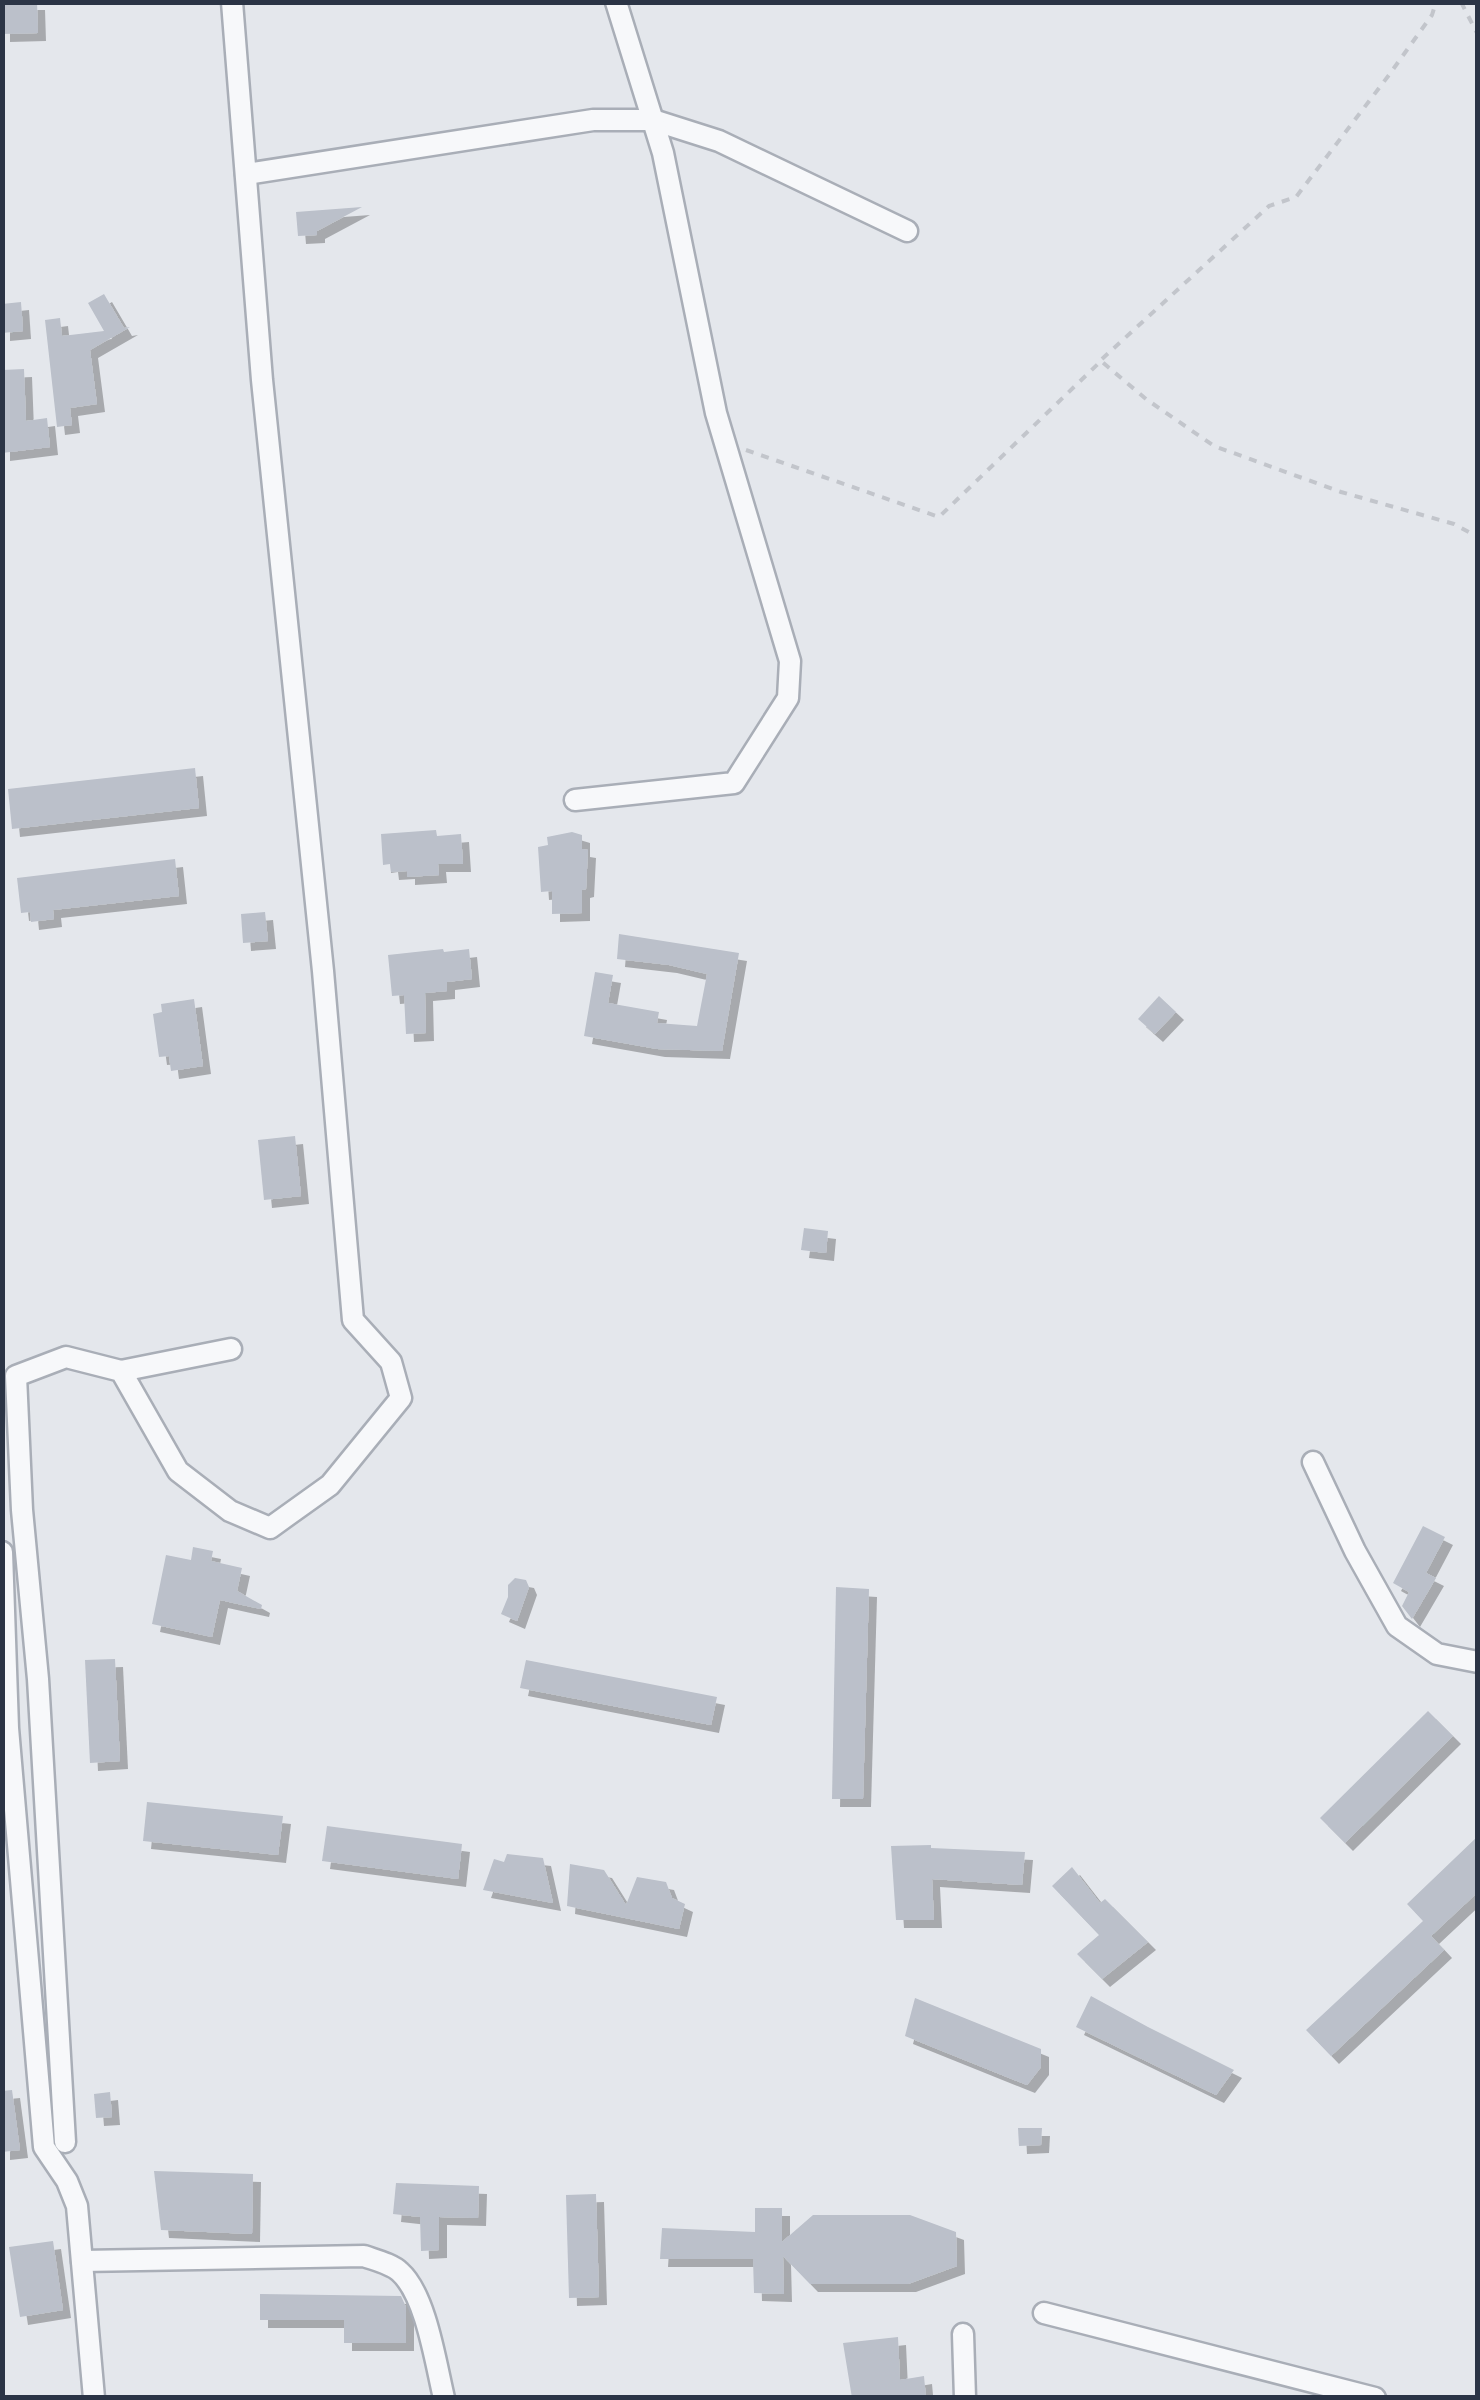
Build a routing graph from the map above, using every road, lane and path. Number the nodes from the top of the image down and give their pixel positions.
1 (232, 2) edge
2 (616, 2) edge
3 (1436, 2) edge
4 (1461, 2) edge
5 (1478, 35) edge
6 (652, 120) junction
7 (246, 174) junction
8 (908, 231) dead end
9 (1101, 361) junction
10 (725, 443) junction
11 (1478, 537) edge
12 (575, 800) dead end
13 (231, 1349) dead end
14 (121, 1371) junction
15 (1313, 1462) dead end
16 (2, 1552) edge
17 (1478, 1662) edge
18 (5, 1728) edge
19 (65, 2142) dead end
20 (82, 2261) junction
21 (1044, 2313) dead end
22 (962, 2334) dead end
23 (94, 2398) edge
24 (444, 2398) edge
25 (965, 2398) edge
26 (1376, 2398) edge

1 - 7 street
2 - 6 street
3 - 9 path
4 - 5 path
6 - 7 street
6 - 8 street
6 - 10 street
7 - 14 street
9 - 10 path
9 - 11 path
10 - 12 street
13 - 14 street
14 - 19 street
15 - 17 street
16 - 18 street
18 - 20 street
20 - 23 street
20 - 24 street
21 - 26 street
22 - 25 street

